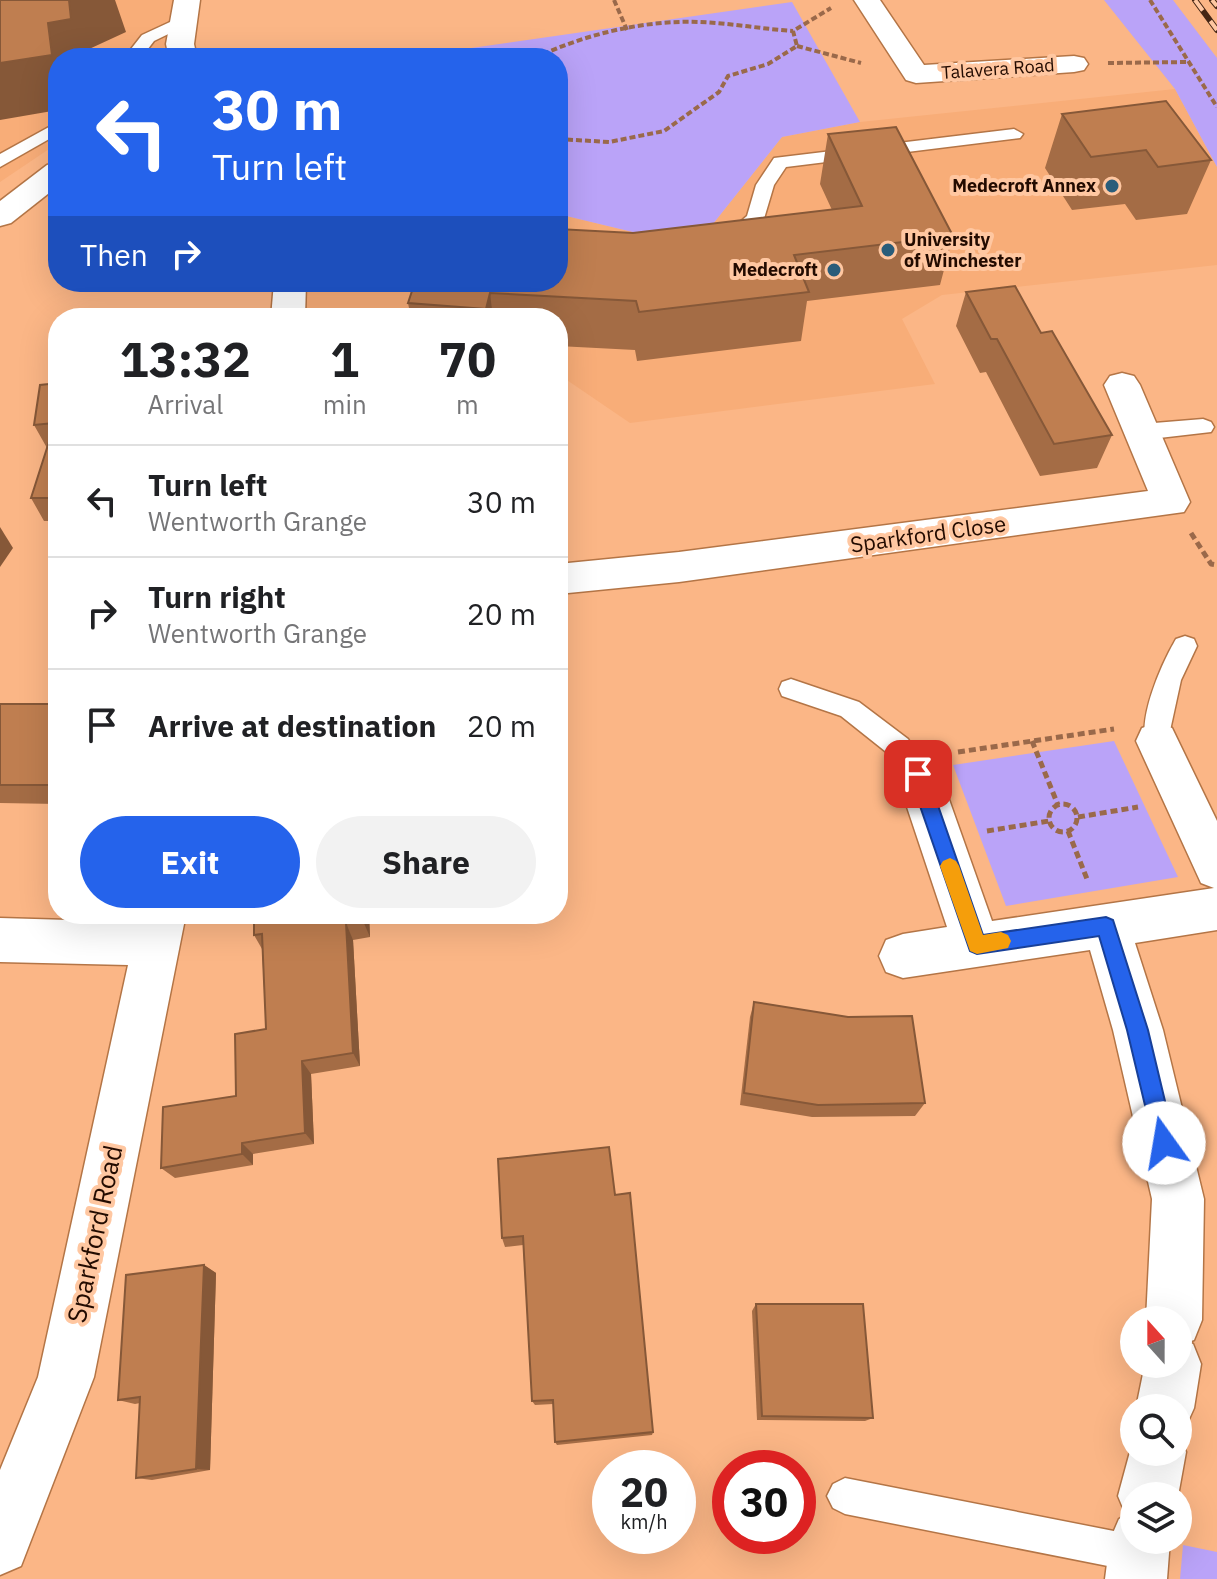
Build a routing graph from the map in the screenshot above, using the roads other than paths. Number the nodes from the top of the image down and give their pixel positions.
1 (854, 3) edge
2 (185, 11) edge
3 (140, 48) edge
4 (181, 48) edge
5 (1074, 64) road end
6 (48, 133) edge
7 (1014, 134) dead end
8 (0, 162) edge
9 (48, 179) edge
10 (0, 216) edge
11 (712, 252) edge
12 (1122, 385) dead end
13 (1203, 427) dead end
14 (1142, 432) junction
15 (568, 578) edge
16 (1185, 646) dead end
17 (791, 689) dead end
18 (1158, 732) joint
19 (913, 766) joint
20 (1217, 869) edge
21 (1217, 909) edge
22 (1106, 926) junction
23 (159, 929) edge
24 (0, 940) edge
25 (977, 945) junction
26 (903, 956) dead end
27 (1174, 1306) edge
28 (845, 1496) dead end
29 (0, 1545) edge
30 (1138, 1558) edge

1 - 5 street, Talavera Road
2 - 3 lane
2 - 4 street
6 - 8 lane
7 - 11 lane
9 - 10 street
12 - 14 street, Sparkford Close
13 - 14 lane
14 - 15 street, Sparkford Close
16 - 18 lane
17 - 19 lane
18 - 20 street
19 - 25 street
21 - 22 street
22 - 25 street
22 - 27 street
23 - 24 street
23 - 29 street, Sparkford Road
25 - 26 street
28 - 30 lane

